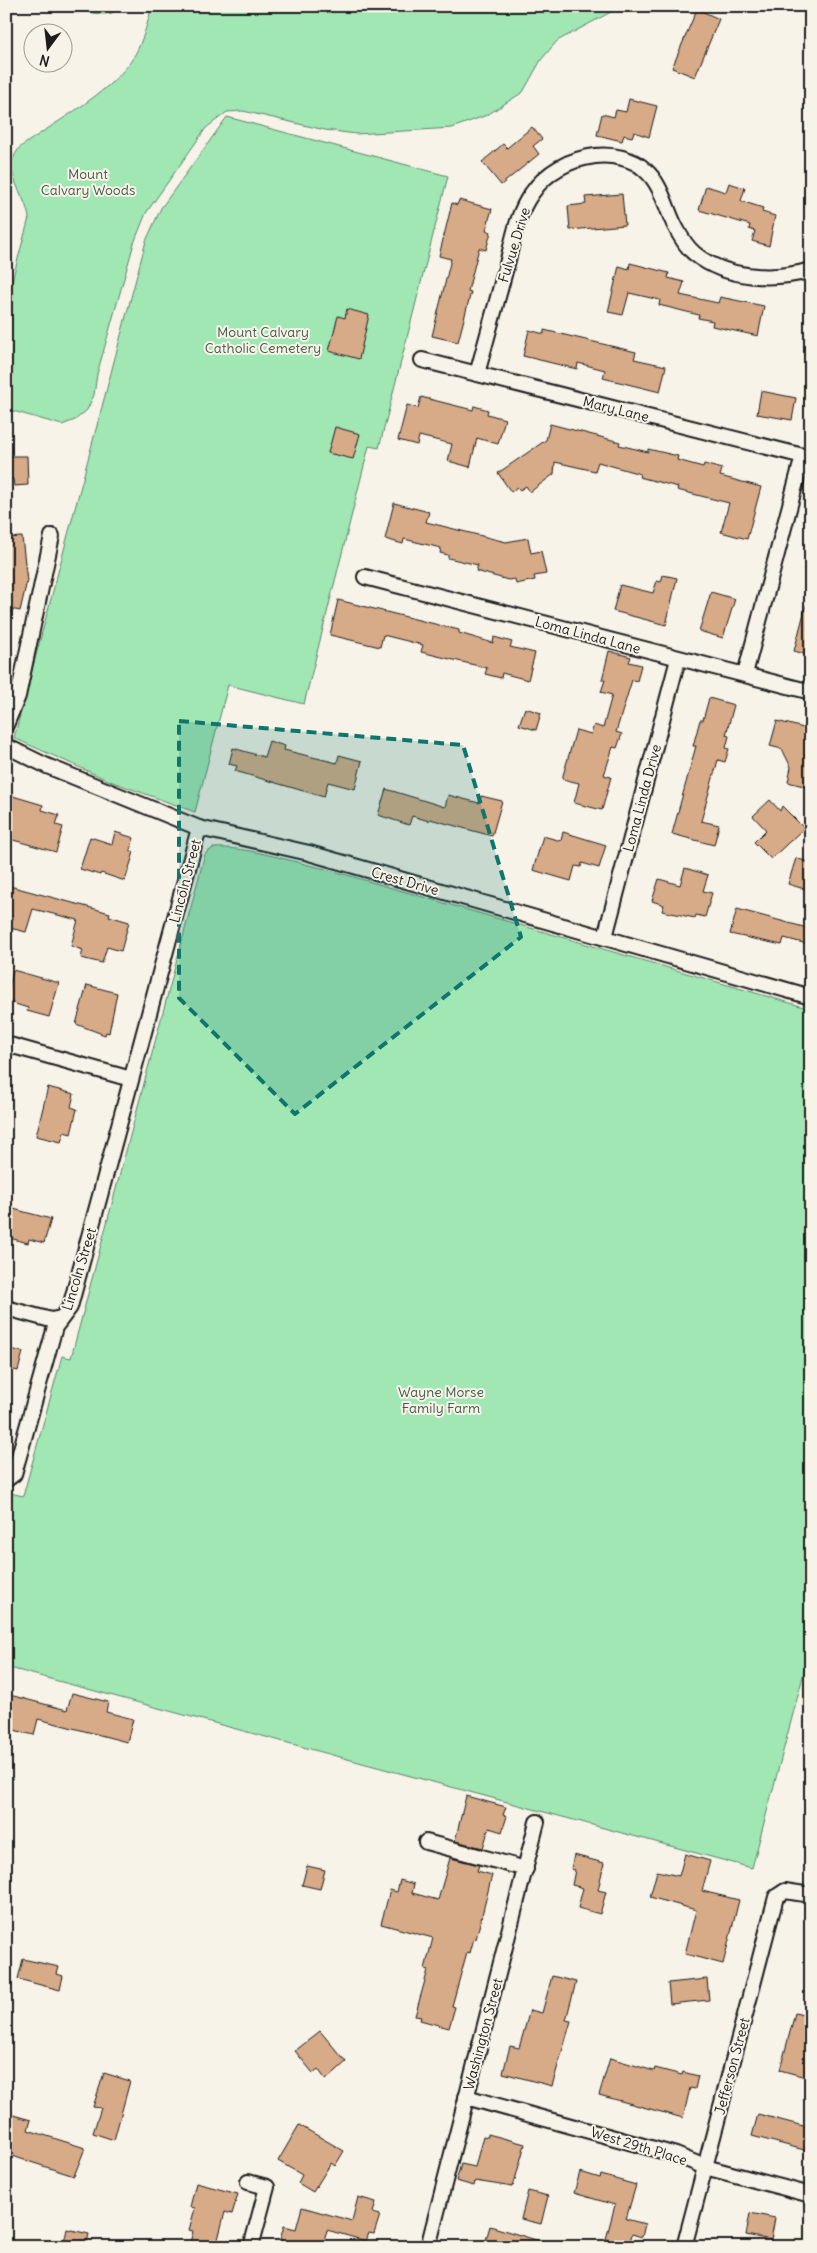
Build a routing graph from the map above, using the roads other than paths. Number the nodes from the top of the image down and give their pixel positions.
1 (811, 270) edge
2 (422, 360) dead end
3 (477, 374) junction
4 (807, 457) edge
5 (52, 536) dead end
6 (365, 577) dead end
7 (678, 658) junction
8 (745, 674) junction
9 (811, 692) edge
10 (6, 725) edge
11 (6, 746) edge
12 (199, 828) junction
13 (605, 937) junction
14 (811, 997) edge
15 (6, 1044) edge
16 (131, 1079) junction
17 (6, 1308) edge
18 (62, 1318) junction
19 (6, 1480) edge
20 (537, 1822) dead end
21 (426, 1842) dead end
22 (526, 1869) junction
23 (811, 1895) edge
24 (466, 2097) junction
25 (705, 2167) junction
26 (248, 2182) dead end
27 (811, 2195) edge
28 (251, 2247) edge
29 (428, 2247) edge
30 (684, 2247) edge

1 - 3 street, Fulvue Drive
2 - 3 street, Mary Lane
3 - 4 street, Mary Lane
4 - 8 street
5 - 10 street
6 - 7 street, Loma Linda Lane
7 - 8 street, Loma Linda Lane
7 - 13 street, Loma Linda Drive
8 - 9 street, Loma Linda Lane
11 - 12 street, Crest Drive
12 - 13 street, Crest Drive
12 - 16 street, Lincoln Street
13 - 14 street, Crest Drive
15 - 16 street
16 - 18 street, Lincoln Street
17 - 18 street
18 - 19 street, Lincoln Street
20 - 22 street, Washington Street
21 - 22 street
22 - 24 street, Washington Street
23 - 25 street, Jefferson Street
24 - 25 street, West 29th Place
24 - 29 street, Washington Street
25 - 27 street, West 29th Place
25 - 30 street, Jefferson Street
26 - 28 street

